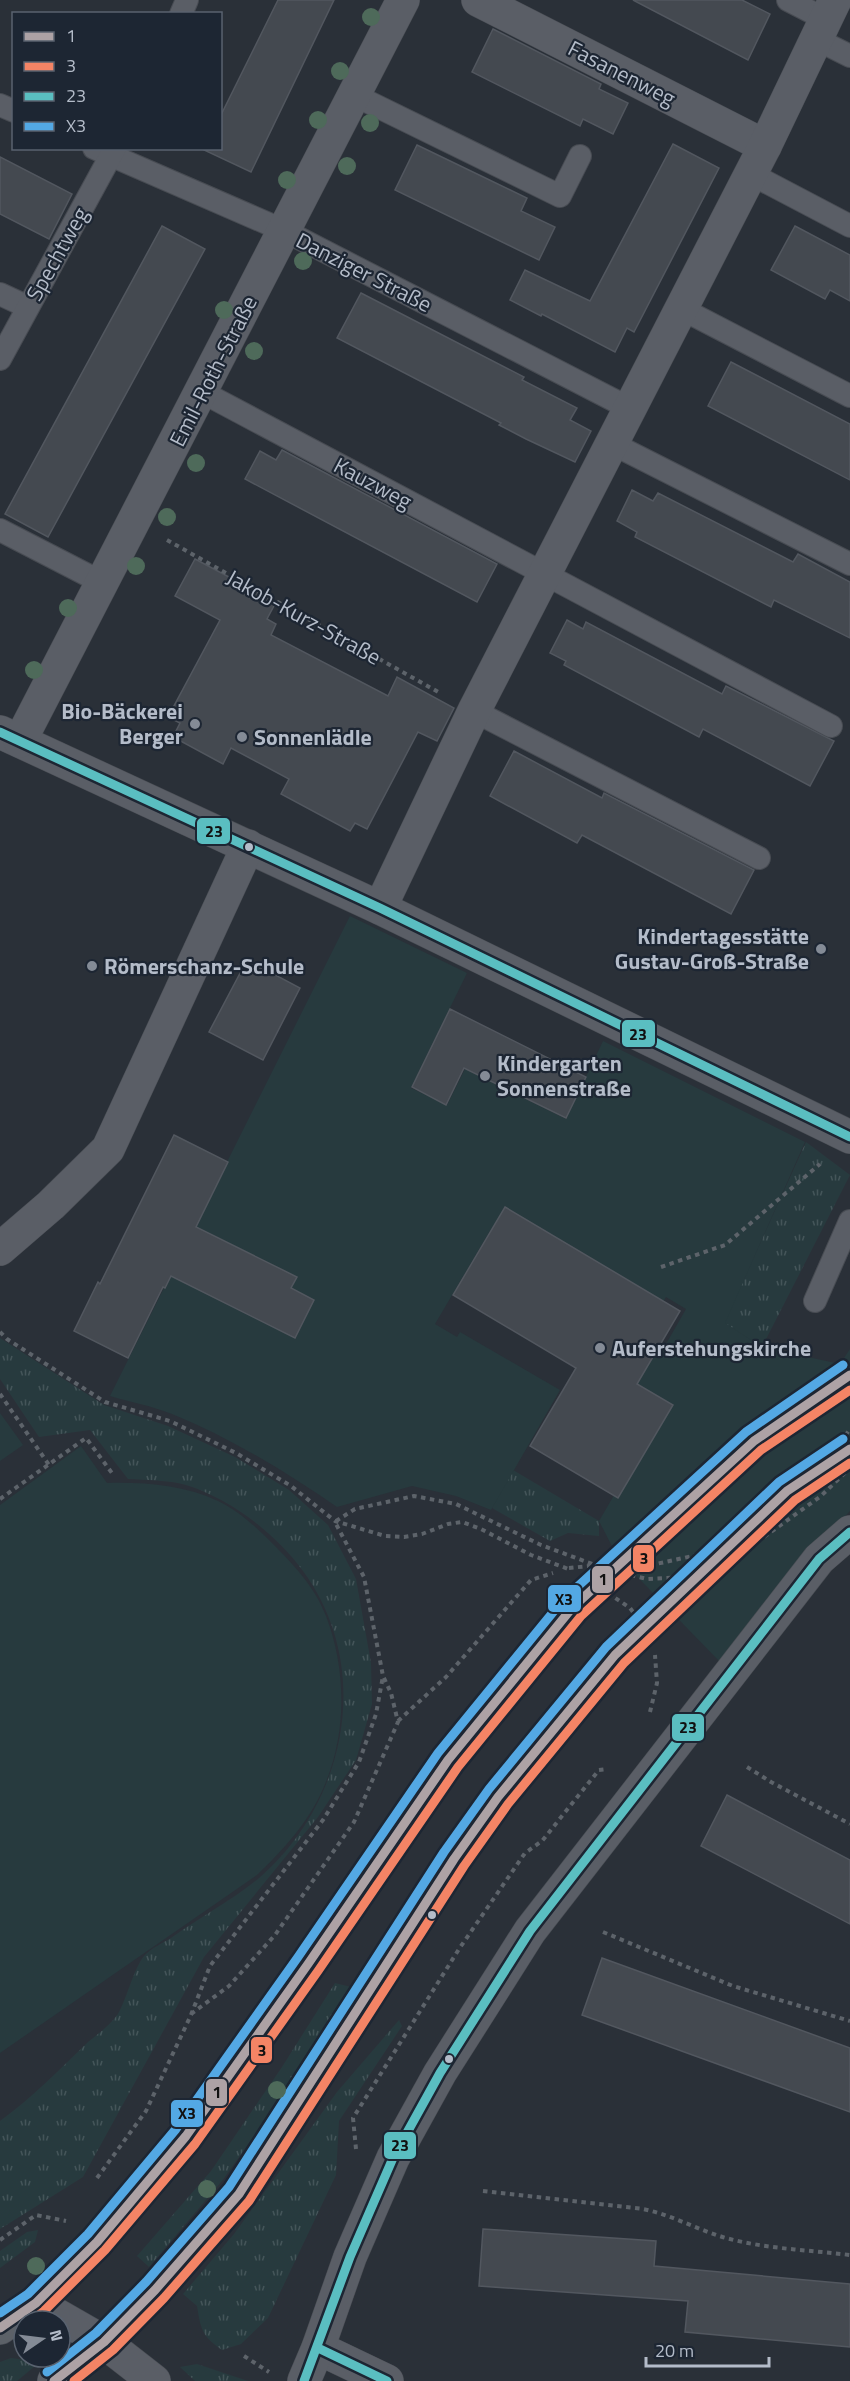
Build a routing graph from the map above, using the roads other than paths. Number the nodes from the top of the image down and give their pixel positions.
1 (403, 0) edge
2 (478, 0) edge
3 (788, 0) edge
4 (825, 19) edge
5 (850, 56) edge
6 (354, 95) junction
7 (107, 151) edge
8 (580, 156) dead end
9 (758, 160) junction
10 (850, 226) edge
11 (285, 231) junction
12 (0, 294) edge
13 (28, 308) junction
14 (682, 309) junction
15 (0, 359) edge
16 (202, 392) junction
17 (850, 396) edge
18 (629, 408) junction
19 (612, 443) junction
20 (0, 530) edge
21 (850, 564) edge
22 (544, 574) junction
23 (103, 583) junction
24 (474, 711) junction
25 (831, 726) dead end
26 (10, 737) edge
27 (248, 846) junction
28 (759, 858) dead end
29 (380, 908) junction
30 (849, 1136) edge
31 (850, 1221) edge
32 (0, 1249) edge
33 (815, 1301) dead end
34 (850, 1532) edge
35 (572, 1608) tunnel mouth
36 (615, 1655) tunnel mouth
37 (41, 2309) edge
38 (72, 2327) edge
39 (104, 2342) junction
40 (318, 2349) junction
41 (57, 2374) edge
42 (289, 2378) edge
43 (154, 2381) edge
44 (387, 2381) edge

1 - 6 street, Emil-Roth-Straße
2 - 9 street, Fasanenweg
3 - 4 lane
4 - 5 lane
4 - 9 street
6 - 8 lane
6 - 11 street, Emil-Roth-Straße
7 - 11 lane, Danziger Straße
7 - 13 lane, Spechtweg
9 - 10 lane
9 - 14 street
11 - 16 street, Emil-Roth-Straße
11 - 18 lane, Danziger Straße
12 - 13 lane
13 - 15 lane, Spechtweg
14 - 17 lane
14 - 18 street
16 - 22 lane, Kauzweg
16 - 23 street, Emil-Roth-Straße
18 - 19 street
19 - 21 lane
19 - 22 street
20 - 23 lane
22 - 24 street
22 - 25 lane
23 - 26 street, Emil-Roth-Straße
24 - 28 lane
24 - 29 street
26 - 27 street
27 - 29 street
27 - 32 street
29 - 30 street
31 - 33 lane
34 - 40 street
35 - 37 main road
36 - 39 main road
38 - 39 street
39 - 41 main road
39 - 43 street
40 - 42 street
40 - 44 street

